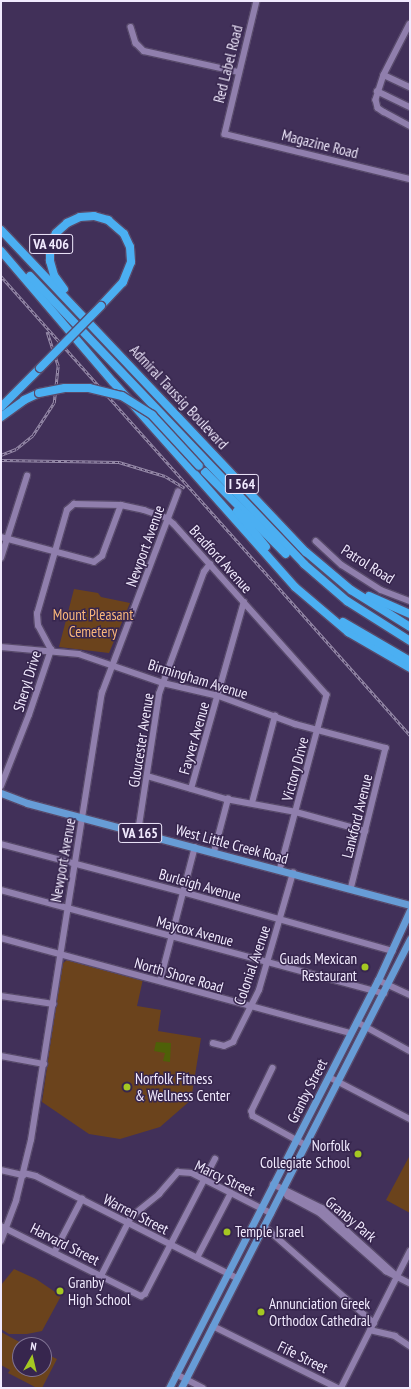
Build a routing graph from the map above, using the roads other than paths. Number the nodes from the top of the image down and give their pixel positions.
1 (257, 1) edge
2 (410, 24) edge
3 (131, 27) dead end
4 (239, 72) junction
5 (384, 75) junction
6 (410, 87) edge
7 (377, 91) junction
8 (410, 107) edge
9 (410, 126) edge
10 (225, 134) joint
11 (410, 178) edge
12 (1, 230) edge
13 (1, 245) edge
14 (1, 251) edge
15 (147, 384) junction
16 (1, 407) edge
17 (1, 417) edge
18 (205, 472) junction
19 (27, 476) dead end
20 (178, 492) dead end
21 (121, 505) junction
22 (167, 518) junction
23 (4, 537) edge
24 (316, 542) dead end
25 (55, 552) junction
26 (1, 558) edge
27 (210, 564) junction
28 (339, 580) junction
29 (311, 600) junction
30 (347, 601) junction
31 (410, 601) edge
32 (244, 602) junction
33 (327, 612) junction
34 (390, 614) junction
35 (410, 614) edge
36 (410, 624) edge
37 (410, 627) edge
38 (410, 641) edge
39 (1, 647) edge
40 (51, 650) junction
41 (410, 661) edge
42 (113, 664) junction
43 (410, 668) edge
44 (312, 679) joint
45 (164, 683) junction
46 (219, 696) junction
47 (275, 716) junction
48 (318, 730) junction
49 (386, 748) joint
50 (147, 776) junction
51 (1, 786) edge
52 (191, 788) junction
53 (1, 793) edge
54 (228, 799) junction
55 (252, 803) junction
56 (296, 812) junction
57 (83, 818) junction
58 (365, 831) junction
59 (138, 832) junction
60 (1, 844) edge
61 (195, 847) junction
62 (214, 852) junction
63 (74, 864) junction
64 (280, 870) junction
65 (292, 873) junction
66 (351, 888) junction
67 (1, 890) edge
68 (184, 892) junction
69 (410, 905) edge
70 (67, 908) junction
71 (410, 910) edge
72 (280, 920) junction
73 (172, 937) junction
74 (1, 938) edge
75 (410, 939) edge
76 (393, 951) junction
77 (61, 954) junction
78 (268, 963) junction
79 (378, 980) junction
80 (160, 981) junction
81 (388, 985) junction
82 (373, 990) junction
83 (384, 993) junction
84 (1, 996) edge
85 (410, 996) edge
86 (53, 1004) junction
87 (251, 1007) junction
88 (357, 1022) junction
89 (366, 1027) junction
90 (351, 1033) junction
91 (213, 1043) dead end
92 (410, 1051) edge
93 (1, 1056) edge
94 (44, 1064) junction
95 (274, 1068) dead end
96 (328, 1076) junction
97 (338, 1082) junction
98 (410, 1119) edge
99 (296, 1140) junction
100 (306, 1145) junction
101 (215, 1159) dead end
102 (1, 1170) edge
103 (23, 1174) junction
104 (204, 1179) junction
105 (273, 1184) junction
106 (283, 1190) junction
107 (231, 1193) junction
108 (82, 1199) junction
109 (261, 1208) junction
110 (271, 1213) junction
111 (128, 1223) junction
112 (264, 1226) junction
113 (4, 1227) edge
114 (1, 1241) edge
115 (170, 1245) junction
116 (410, 1251) edge
117 (54, 1253) junction
118 (197, 1258) junction
119 (228, 1274) junction
120 (101, 1276) junction
121 (397, 1277) junction
122 (238, 1278) junction
123 (410, 1283) edge
124 (374, 1323) junction
125 (200, 1327) junction
126 (212, 1329) junction
127 (370, 1330) junction
128 (410, 1346) edge
129 (176, 1374) junction
130 (186, 1380) junction
131 (169, 1388) edge
132 (181, 1388) edge
133 (203, 1388) edge
134 (340, 1388) edge

1 - 4 street, Red Label Road
2 - 5 street
3 - 4 street
4 - 10 street, Red Label Road
5 - 6 street
5 - 7 street
7 - 8 street
7 - 9 street
10 - 11 street, Magazine Road
12 - 15 highway, Admiral Taussig Boulevard / I 564
13 - 30 highway
14 - 29 highway
15 - 16 highway, VA 406, bridge
15 - 28 highway, Admiral Taussig Boulevard / I 564
17 - 18 highway, bridge
18 - 29 highway
18 - 30 highway
19 - 23 street
20 - 22 street, Newport Avenue
21 - 22 street
21 - 25 street, Sheryl Drive
21 - 25 street
22 - 27 street, Bradford Avenue
22 - 42 street, Newport Avenue
23 - 25 street
23 - 26 street
24 - 31 street, Patrol Road
25 - 40 street, Sheryl Drive
27 - 32 street, Bradford Avenue
27 - 45 street, Gloucester Avenue
28 - 34 highway
28 - 35 highway
29 - 33 highway
30 - 38 highway
32 - 44 street, Bradford Avenue
32 - 46 street, Fayver Avenue
33 - 41 highway
33 - 43 highway
34 - 36 highway
34 - 37 highway
39 - 40 street, Birmingham Avenue
40 - 42 street, Birmingham Avenue
40 - 51 street, Sheryl Drive
42 - 45 street, Birmingham Avenue
42 - 57 street, Newport Avenue
44 - 48 street, Victory Drive
45 - 46 street, Birmingham Avenue
45 - 50 street, Gloucester Avenue
46 - 47 street, Birmingham Avenue
46 - 52 street, Fayver Avenue
47 - 48 street, Birmingham Avenue
47 - 55 street
48 - 49 street, Birmingham Avenue
48 - 56 street, Victory Drive
49 - 58 street, Lankford Avenue
50 - 52 street
50 - 59 street, Gloucester Avenue
52 - 54 street
53 - 57 main road, West Little Creek Road / VA 165
54 - 55 street
54 - 62 street
55 - 56 street
56 - 58 street
56 - 64 street, Victory Drive
57 - 59 main road, West Little Creek Road / VA 165
57 - 63 street, Newport Avenue
58 - 66 street, Lankford Avenue
59 - 61 main road, West Little Creek Road / VA 165
60 - 63 street, Burleigh Avenue
61 - 62 main road, West Little Creek Road / VA 165
61 - 68 street
62 - 64 main road, West Little Creek Road / VA 165
63 - 68 street, Burleigh Avenue
63 - 70 street, Newport Avenue
64 - 65 main road, West Little Creek Road / VA 165
65 - 66 main road, West Little Creek Road / VA 165
65 - 72 street, Colonial Avenue
66 - 69 main road, West Little Creek Road / VA 165
67 - 70 street, Maycox Avenue
68 - 72 street, Burleigh Avenue
68 - 73 street
70 - 73 street, Maycox Avenue
70 - 77 street, Newport Avenue
71 - 76 main road, Granby Street
72 - 76 street, Burleigh Avenue
72 - 78 street, Colonial Avenue
73 - 78 street, Maycox Avenue
73 - 80 street
74 - 77 street, North Shore Road
75 - 81 main road, Granby Street
76 - 79 main road, Granby Street
77 - 80 street, North Shore Road
77 - 86 street, Newport Avenue
78 - 82 street, Maycox Avenue
78 - 87 street, Colonial Avenue
79 - 81 street
79 - 82 main road, Granby Street
80 - 87 street, North Shore Road
81 - 83 main road, Granby Street
81 - 85 street
82 - 83 street, Maycox Avenue
82 - 88 main road, Granby Street
83 - 89 main road, Granby Street
84 - 86 street
86 - 94 street, Newport Avenue
87 - 90 street, North Shore Road
87 - 91 street, Colonial Avenue
88 - 89 street
88 - 90 main road, Granby Street
89 - 92 street
89 - 97 main road, Granby Street
90 - 96 main road, Granby Street
93 - 94 street
94 - 103 street, Newport Avenue
95 - 99 street
96 - 97 street
96 - 99 main road, Granby Street
97 - 98 street
97 - 100 main road, Granby Street
99 - 100 street
99 - 105 main road, Granby Street
100 - 106 main road, Granby Street
101 - 104 street
102 - 103 street, Warren Street
103 - 108 street, Warren Street
103 - 113 street, Newport Avenue
104 - 107 street, Marcy Street
104 - 111 street, Marcy Street
104 - 115 street
105 - 106 street, Granby Park
105 - 109 main road, Granby Street
106 - 110 main road, Granby Street
106 - 121 street, Granby Park
107 - 109 street, Marcy Street
107 - 118 street
108 - 111 street, Warren Street
108 - 117 street
109 - 110 street, Marcy Street
109 - 119 main road, Granby Street
110 - 112 main road, Granby Street
111 - 115 street, Warren Street
111 - 120 street, Marcy Street
112 - 122 main road, Granby Street
112 - 124 street
113 - 114 street, Newport Avenue
113 - 117 street, Harvard Street
115 - 118 street, Warren Street
115 - 120 street, Harvard Street
116 - 121 street
117 - 120 street, Harvard Street
118 - 119 street, Warren Street
119 - 122 street, Warren Street
119 - 125 main road, Granby Street
121 - 123 street, Granby Park
121 - 124 street
122 - 126 main road, Granby Street
124 - 127 street
125 - 126 main road
125 - 129 main road, Granby Street
126 - 130 main road, Granby Street
126 - 134 street, Fife Street
127 - 128 street
127 - 134 street
129 - 130 street
129 - 131 main road, Granby Street
130 - 132 main road, Granby Street
130 - 133 street

